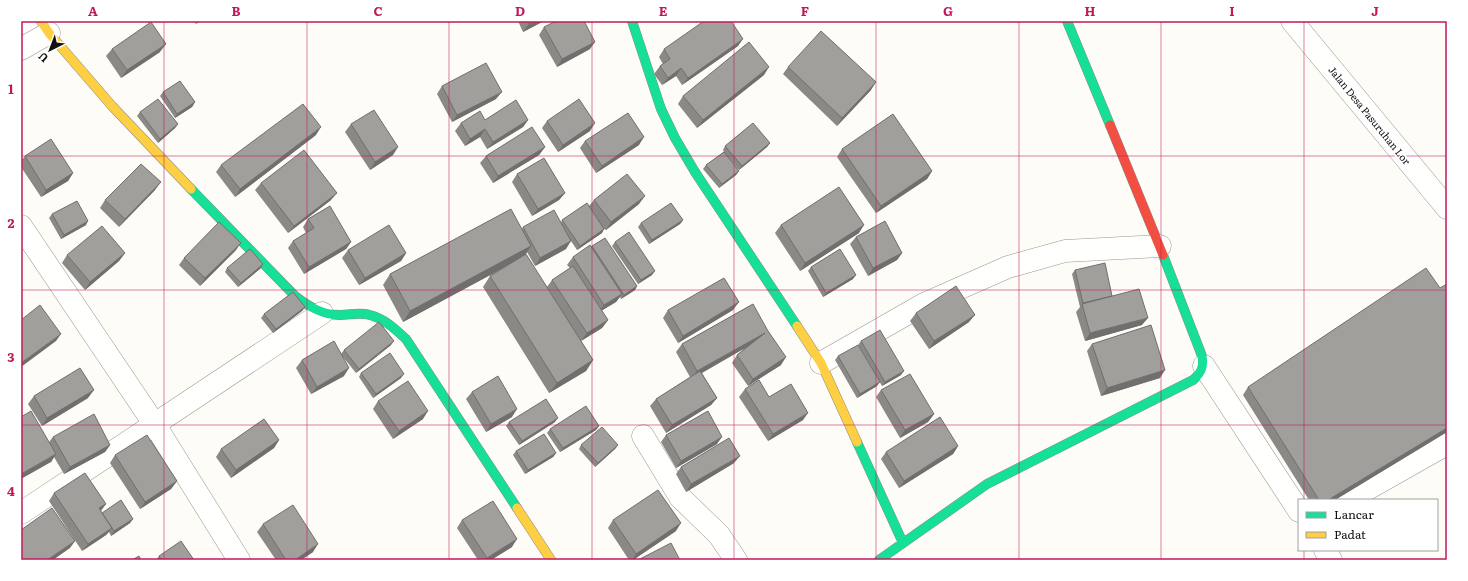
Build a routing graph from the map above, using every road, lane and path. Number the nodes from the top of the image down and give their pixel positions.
1 (632, 21) edge
2 (1067, 21) edge
3 (1292, 21) edge
4 (45, 27) edge
5 (21, 49) edge
6 (1447, 208) edge
7 (21, 226) edge
8 (1160, 246) junction
9 (322, 313) junction
10 (821, 363) junction
11 (1204, 366) junction
12 (156, 425) junction
13 (643, 436) dead end
14 (1447, 444) edge
15 (1350, 499) edge
16 (1298, 509) edge
17 (21, 513) edge
18 (903, 543) junction
19 (1326, 551) edge
20 (239, 560) edge
21 (551, 560) edge
22 (736, 560) edge
23 (879, 560) edge
24 (1331, 560) edge

1 - 10 street
2 - 8 street
3 - 6 street, Jalan Desa Pasuruhan Lor
4 - 5 street
4 - 9 street
7 - 12 street
8 - 10 street
8 - 11 street
9 - 12 street
9 - 21 street
10 - 18 street
11 - 16 street
11 - 18 street
12 - 17 street
12 - 20 street
13 - 22 street
14 - 15 street
18 - 23 street
19 - 24 street

